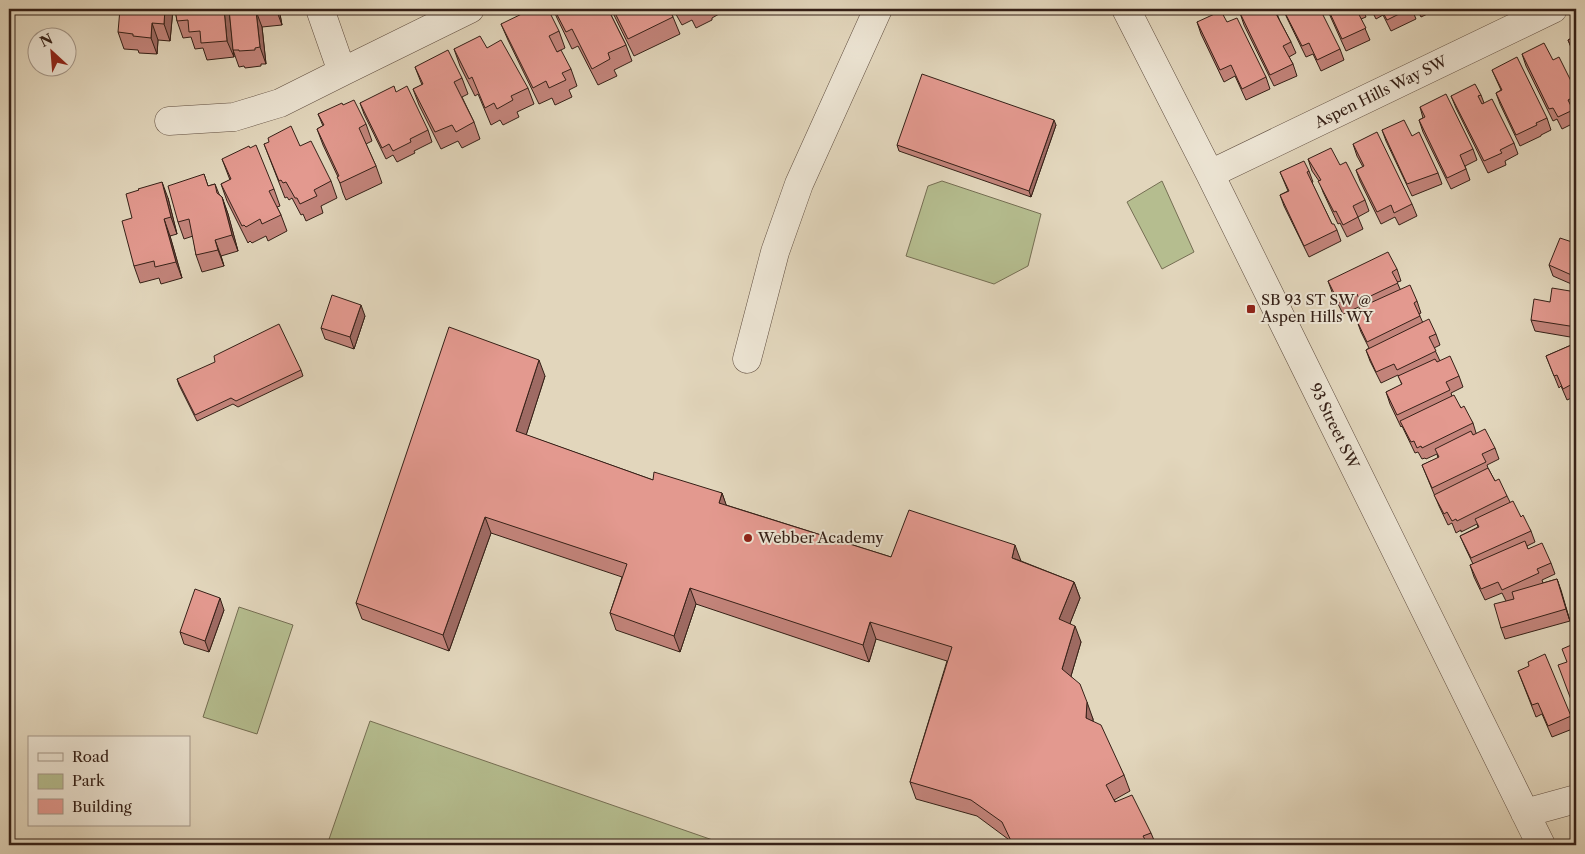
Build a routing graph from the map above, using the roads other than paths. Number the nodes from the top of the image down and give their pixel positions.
1 (320, 9) edge
2 (470, 9) edge
3 (878, 9) edge
4 (1126, 9) edge
5 (1553, 9) edge
6 (342, 72) junction
7 (169, 121) dead end
8 (1210, 174) junction
9 (747, 359) dead end
10 (1576, 799) edge
11 (1525, 813) junction
12 (1541, 845) edge

1 - 6 street
2 - 6 street
3 - 9 street
4 - 8 street, 93 Street SW
5 - 8 street, Aspen Hills Way SW
6 - 7 street
8 - 11 street, 93 Street SW
10 - 11 street
11 - 12 street, 93 Street SW

